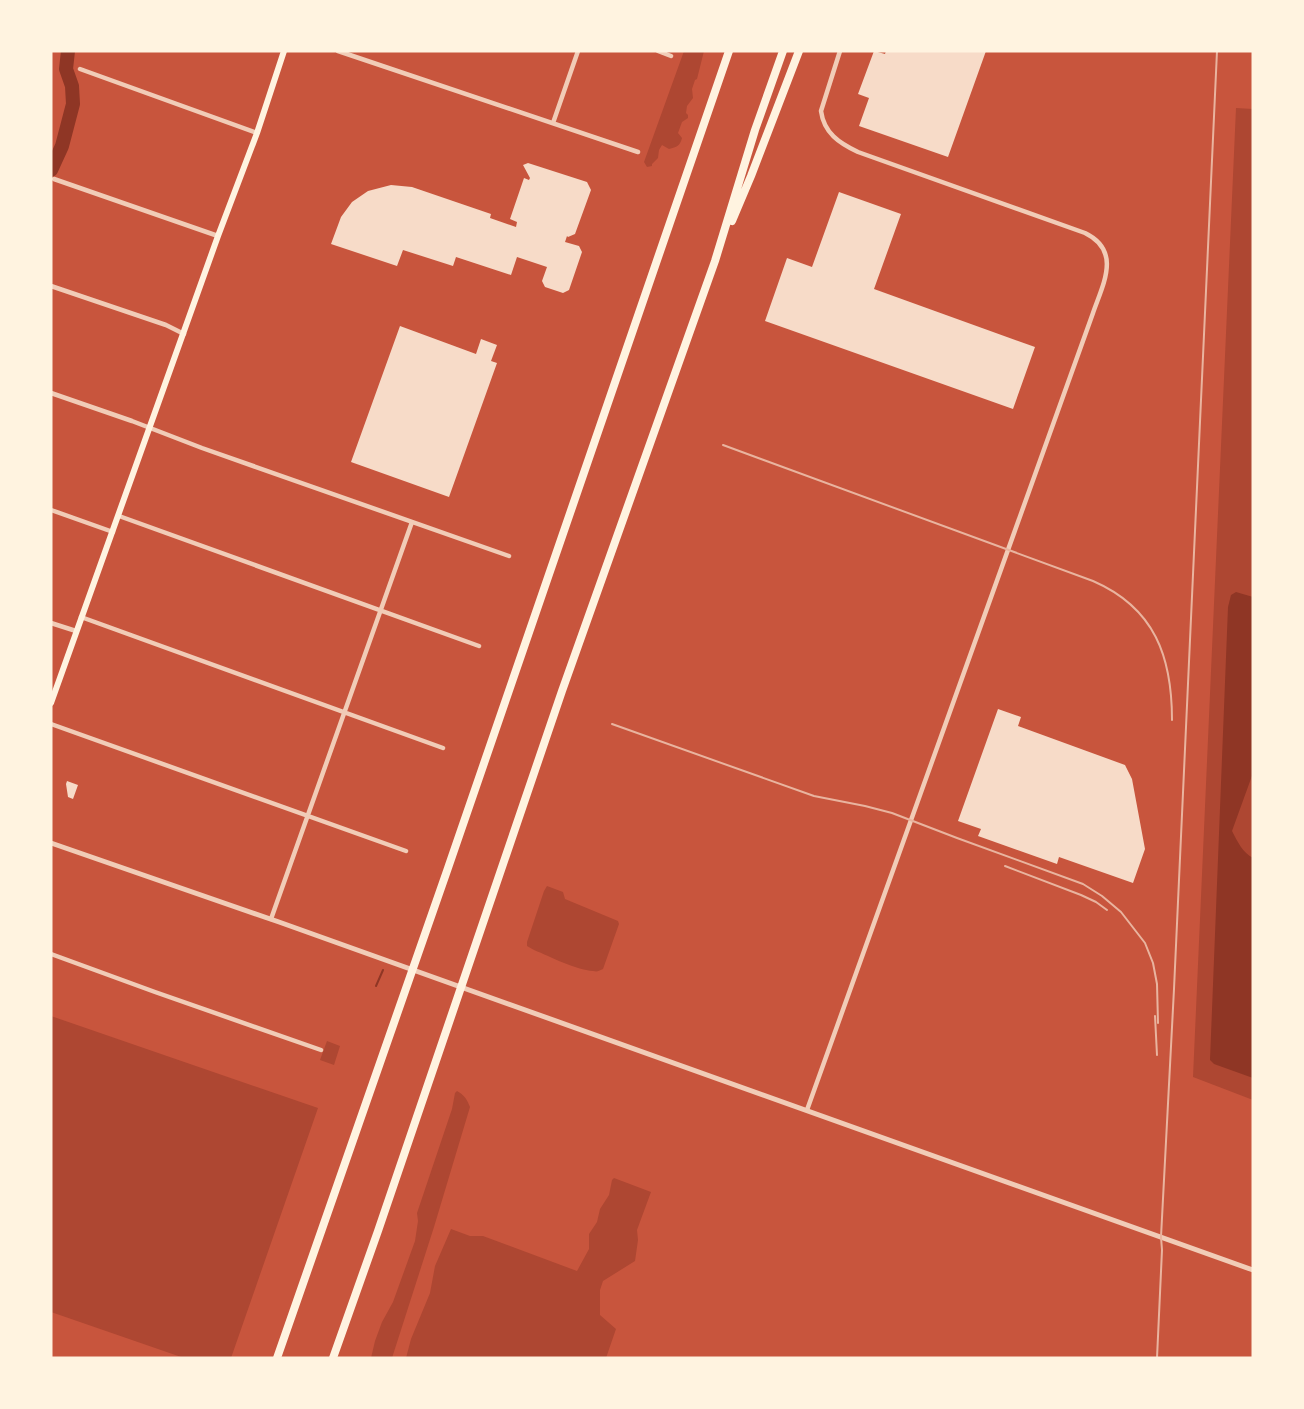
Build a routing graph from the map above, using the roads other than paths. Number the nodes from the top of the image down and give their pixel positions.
1 (284, 51) edge
2 (338, 51) edge
3 (578, 51) edge
4 (658, 51) edge
5 (723, 51) edge
6 (729, 51) edge
7 (783, 51) edge
8 (799, 51) edge
9 (840, 51) edge
10 (671, 56) dead end
11 (80, 69) dead end
12 (712, 99) junction
13 (553, 123) junction
14 (257, 133) junction
15 (638, 152) dead end
16 (54, 179) dead end
17 (218, 236) junction
18 (715, 261) junction
19 (51, 286) edge
20 (184, 334) junction
21 (51, 393) edge
22 (150, 429) junction
23 (51, 510) edge
24 (119, 516) junction
25 (412, 522) junction
26 (113, 532) junction
27 (509, 556) dead end
28 (380, 611) junction
29 (81, 617) junction
30 (51, 622) edge
31 (76, 631) junction
32 (479, 646) dead end
33 (51, 703) edge
34 (344, 713) junction
35 (51, 724) edge
36 (443, 748) dead end
37 (307, 816) junction
38 (51, 843) edge
39 (406, 851) dead end
40 (271, 919) junction
41 (51, 954) edge
42 (321, 1050) dead end
43 (807, 1110) junction
44 (1253, 1270) edge
45 (277, 1358) edge
46 (333, 1358) edge

1 - 14 main road
2 - 13 street
3 - 13 street
4 - 10 street
5 - 12 highway
6 - 12 highway
7 - 18 highway
8 - 18 highway
9 - 43 street
11 - 14 street
12 - 45 highway
13 - 15 street
14 - 17 main road
16 - 17 street
17 - 20 main road
18 - 46 highway
19 - 20 street
20 - 22 main road
21 - 22 street
22 - 24 main road
22 - 25 street
23 - 26 street
24 - 26 main road
24 - 28 street
25 - 27 street
25 - 28 street
26 - 29 main road
28 - 32 street
28 - 34 street
29 - 31 main road
29 - 34 street
30 - 31 street
31 - 33 main road
34 - 36 street
34 - 37 street
35 - 37 street
37 - 39 street
37 - 40 street
38 - 40 street
40 - 43 street
41 - 42 street
43 - 44 street

